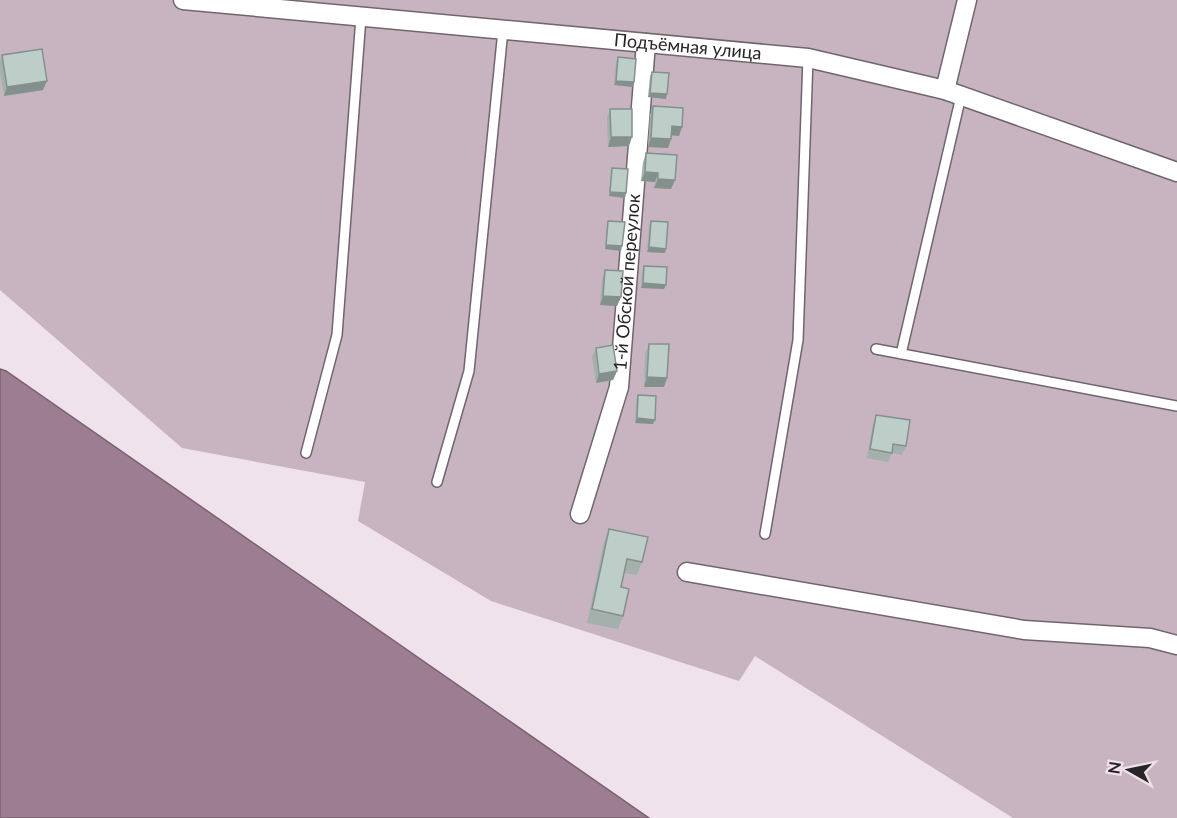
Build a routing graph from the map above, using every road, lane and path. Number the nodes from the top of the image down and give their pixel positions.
1 (183, 0) edge
2 (967, 0) edge
3 (361, 17) junction
4 (503, 30) junction
5 (646, 43) junction
6 (808, 58) junction
7 (953, 93) junction
8 (1177, 172) edge
9 (876, 349) dead end
10 (901, 354) junction
11 (1177, 406) edge
12 (306, 453) dead end
13 (438, 482) dead end
14 (580, 513) dead end
15 (765, 534) dead end
16 (687, 572) dead end
17 (1177, 645) edge

1 - 3 street, Подъёмная улица
2 - 7 street
3 - 4 street, Подъёмная улица
3 - 12 lane
4 - 5 street, Подъёмная улица
4 - 13 lane
5 - 6 street, Подъёмная улица
5 - 14 street, 1-й Обской переулок
6 - 7 street, Подъёмная улица
6 - 15 lane
7 - 8 street, Подъёмная улица
7 - 10 lane
9 - 10 lane
10 - 11 lane
16 - 17 street

